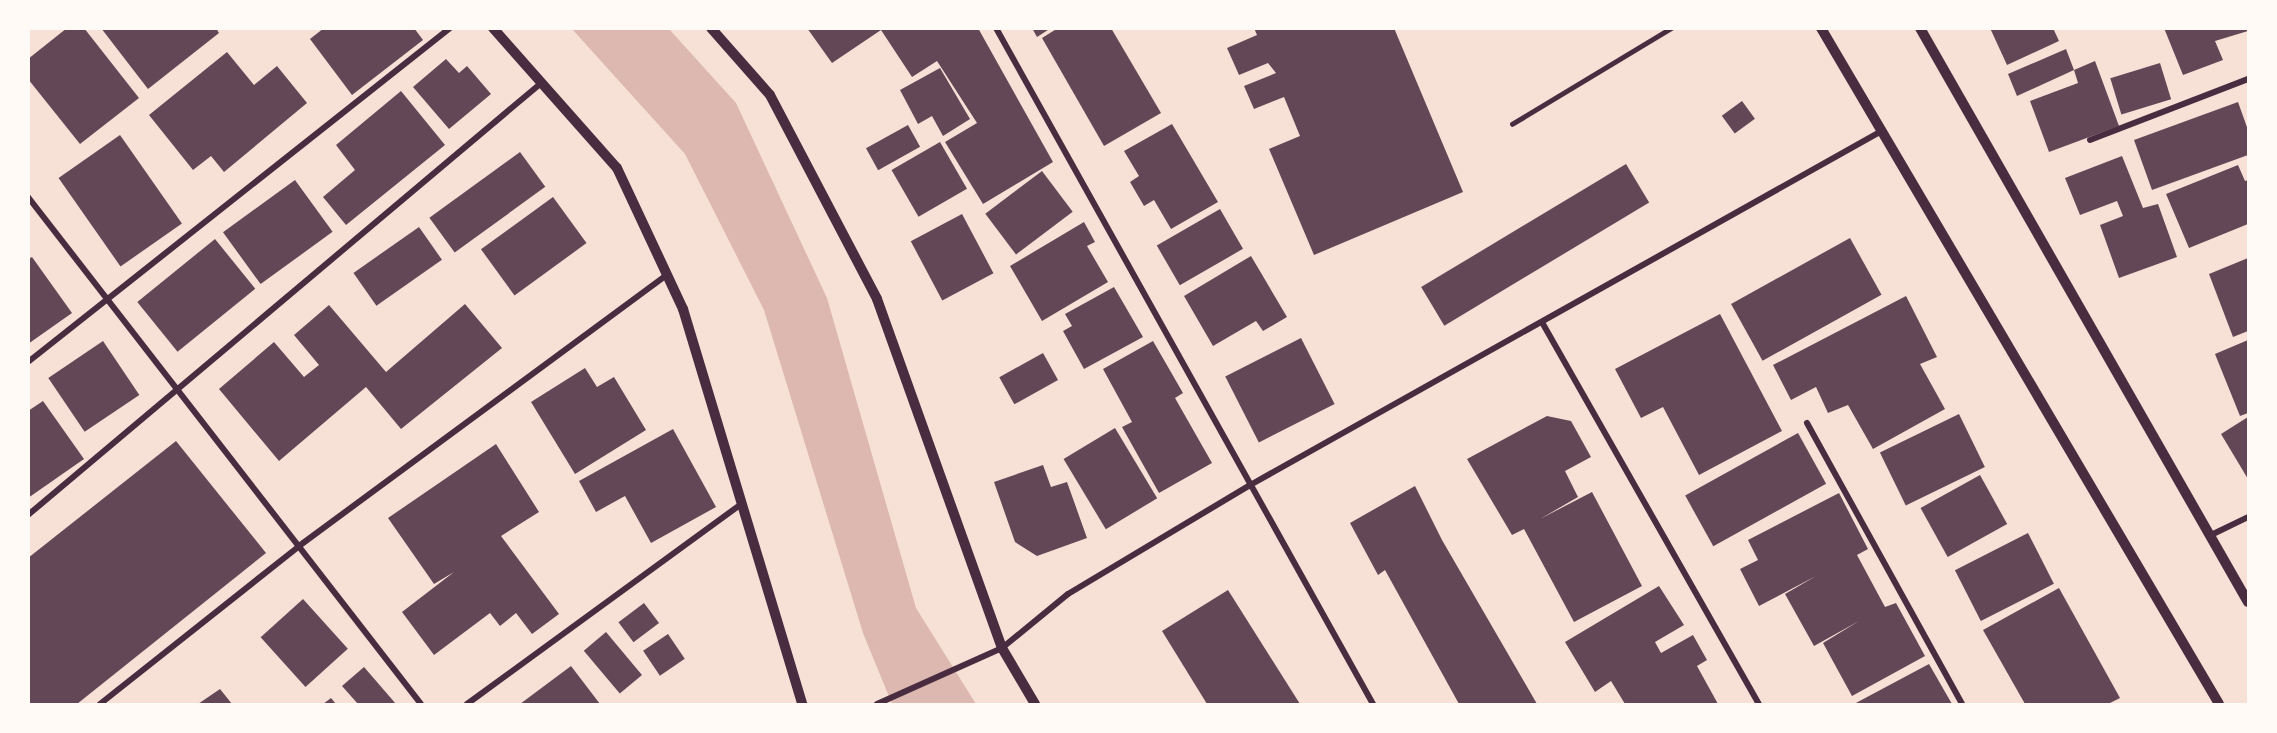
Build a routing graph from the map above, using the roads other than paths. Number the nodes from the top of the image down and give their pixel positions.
1 (450, 28) edge
2 (493, 28) edge
3 (711, 28) edge
4 (996, 28) edge
5 (1671, 28) edge
6 (1821, 28) edge
7 (1920, 28) edge
8 (2248, 79) edge
9 (540, 84) junction
10 (1512, 124) dead end
11 (1880, 132) junction
12 (2090, 140) dead end
13 (28, 197) edge
14 (668, 275) junction
15 (108, 301) junction
16 (1543, 324) junction
17 (28, 362) edge
18 (175, 391) junction
19 (1807, 423) dead end
20 (1252, 484) junction
21 (740, 505) junction
22 (28, 515) edge
23 (2248, 517) edge
24 (2211, 535) junction
25 (299, 546) junction
26 (2248, 602) edge
27 (1002, 648) junction
28 (100, 705) edge
29 (421, 705) edge
30 (467, 705) edge
31 (802, 705) edge
32 (877, 705) edge
33 (1035, 705) edge
34 (1373, 705) edge
35 (1758, 705) edge
36 (1962, 705) edge
37 (2219, 705) edge

1 - 15 street
2 - 9 street
3 - 27 street
4 - 20 street
5 - 10 lane
6 - 11 street
7 - 24 street
8 - 12 street
9 - 14 street
9 - 18 street
11 - 16 street
11 - 37 street
13 - 15 street
14 - 21 street
14 - 25 street
15 - 17 street
15 - 18 street
16 - 20 street
16 - 35 street
18 - 22 street
18 - 25 street
19 - 36 street
20 - 27 street
20 - 34 street
21 - 30 street
21 - 31 street
23 - 24 street
24 - 26 street
25 - 28 street
25 - 29 street
27 - 32 street
27 - 33 street

